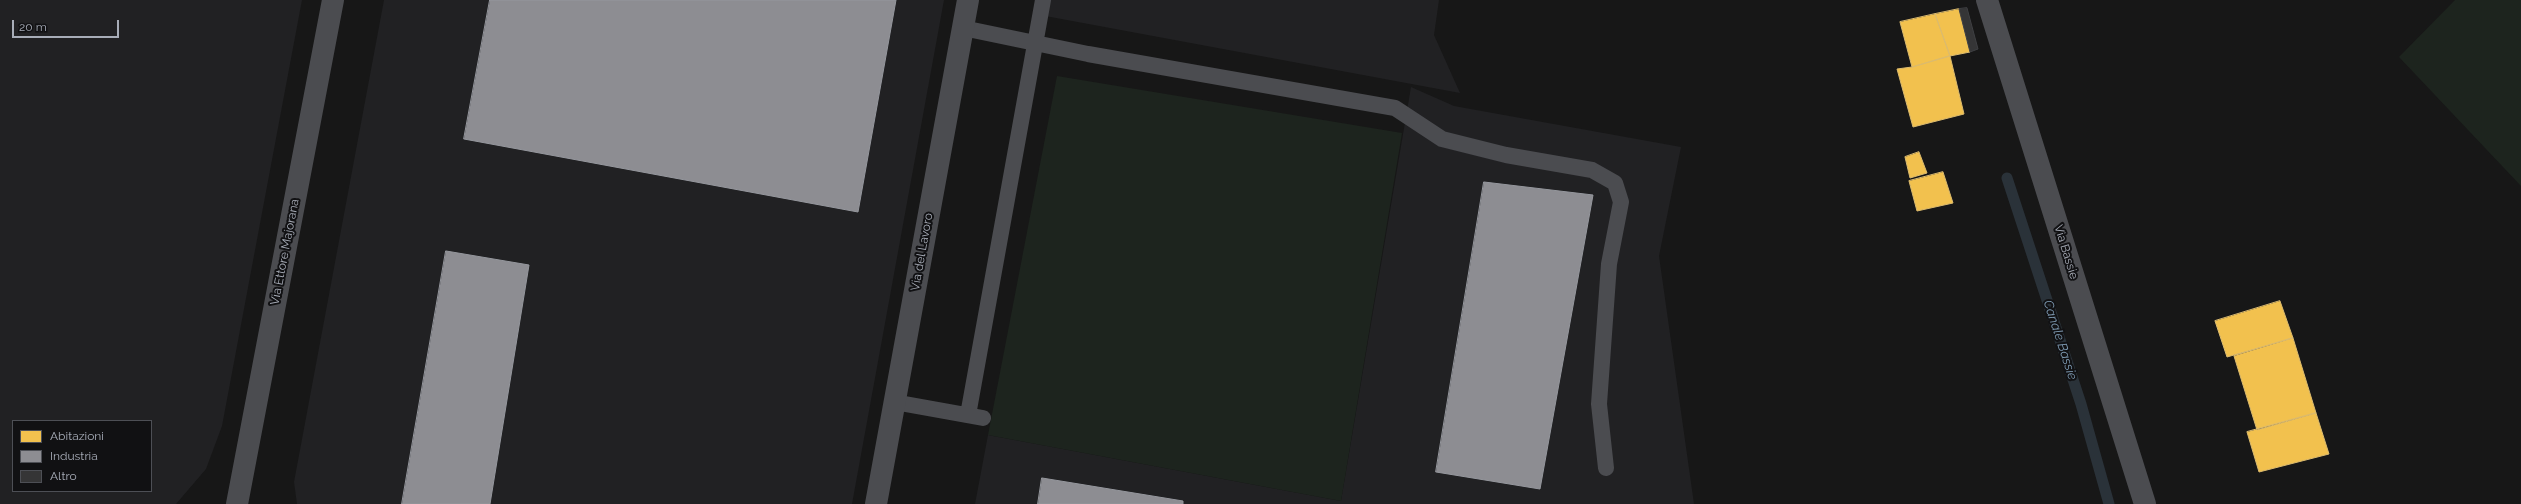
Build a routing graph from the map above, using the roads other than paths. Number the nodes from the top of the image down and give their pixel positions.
1 (333, 0) edge
2 (968, 0) edge
3 (1043, 0) edge
4 (1987, 0) edge
5 (963, 28) junction
6 (1036, 41) junction
7 (894, 402) junction
8 (1606, 468) dead end
9 (237, 504) edge
10 (876, 504) edge
11 (2145, 504) edge

1 - 9 street, Via Ettore Majorana
2 - 5 street, Via del Lavoro
3 - 6 lane
4 - 11 street, Via Bassie
5 - 6 lane
5 - 7 street, Via del Lavoro
6 - 7 lane
6 - 8 lane
7 - 10 street, Via del Lavoro

